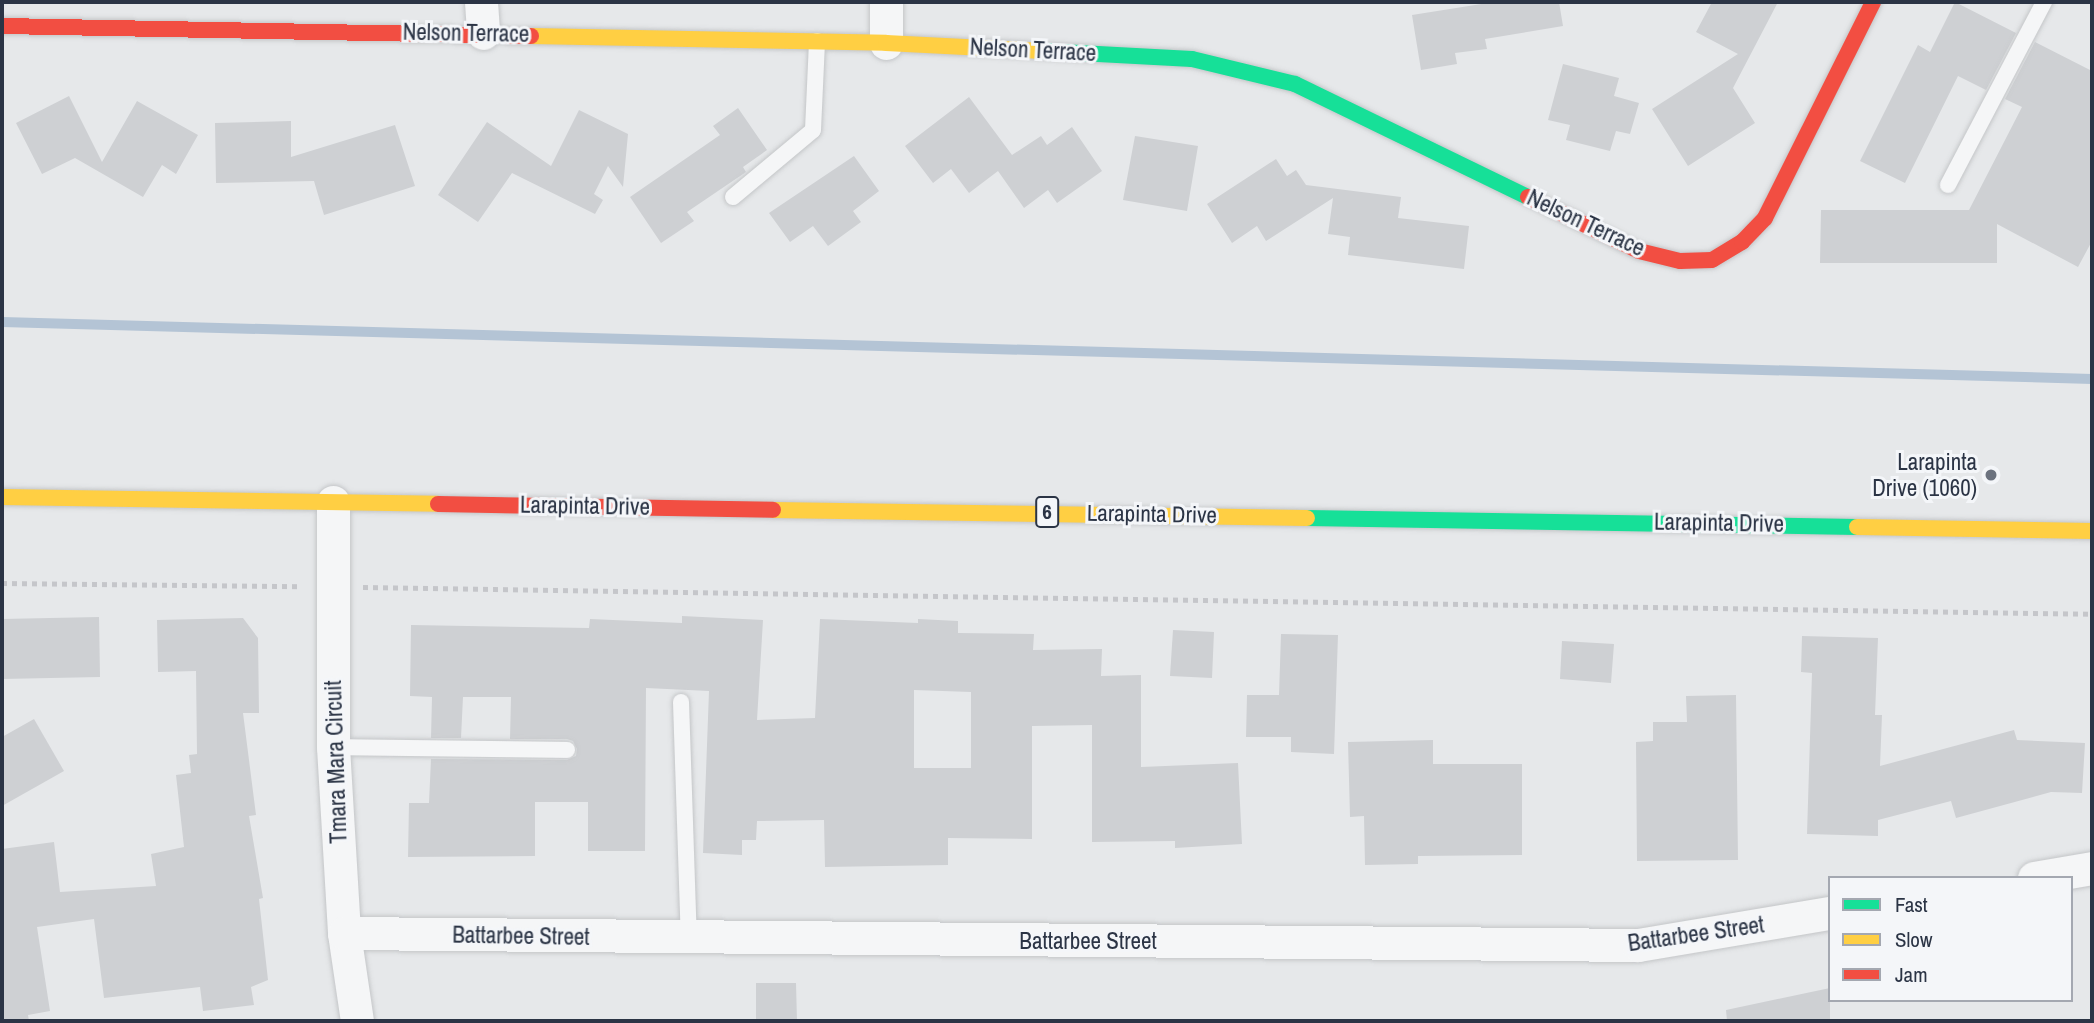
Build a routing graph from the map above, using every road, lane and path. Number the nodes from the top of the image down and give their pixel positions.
1 (886, 2) edge
2 (1872, 2) edge
3 (2044, 2) edge
4 (482, 18) edge
5 (2, 26) edge
6 (817, 41) junction
7 (886, 43) junction
8 (1948, 185) dead end
9 (733, 197) dead end
10 (2, 497) edge
11 (333, 502) junction
12 (2092, 531) edge
13 (2, 583) edge
14 (334, 587) junction
15 (2092, 614) edge
16 (681, 702) dead end
17 (333, 747) junction
18 (567, 750) dead end
19 (2092, 868) edge
20 (2046, 876) edge
21 (1828, 913) edge
22 (344, 933) junction
23 (689, 939) junction
24 (357, 1021) edge

1 - 7 street
2 - 7 main road, Nelson Terrace
3 - 8 lane
4 - 5 main road, Nelson Terrace
4 - 6 main road, Nelson Terrace
6 - 7 main road, Nelson Terrace
6 - 9 lane
10 - 11 main road, Larapinta Drive / 6
11 - 12 main road, Larapinta Drive / 6
11 - 14 street, Tmara Mara Circuit
13 - 14 path
14 - 15 path
14 - 17 street, Tmara Mara Circuit
16 - 23 lane
17 - 18 lane
17 - 22 street, Tmara Mara Circuit
19 - 20 street
21 - 23 street, Battarbee Street
22 - 23 street, Battarbee Street
22 - 24 street, Tmara Mara Circuit

